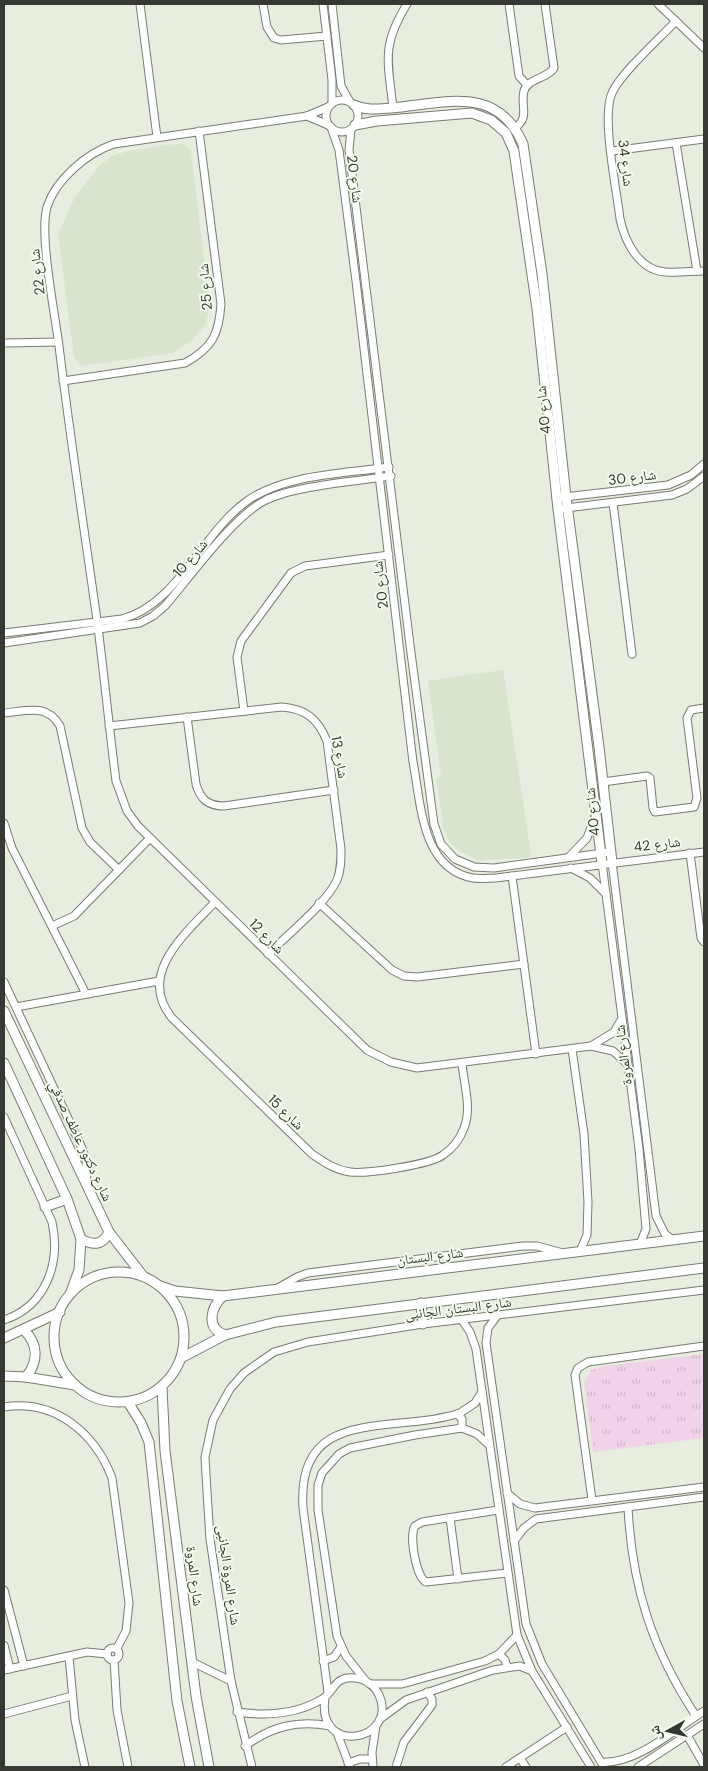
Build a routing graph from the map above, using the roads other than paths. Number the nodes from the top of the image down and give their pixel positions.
1 (140, 4) edge
2 (263, 4) edge
3 (323, 4) edge
4 (332, 4) edge
5 (407, 4) edge
6 (502, 4) edge
7 (545, 4) edge
8 (658, 4) edge
9 (509, 7) edge
10 (676, 21) junction
11 (327, 36) junction
12 (704, 48) edge
13 (527, 85) junction
14 (352, 104) junction
15 (330, 105) junction
16 (393, 108) junction
17 (307, 116) junction
18 (330, 126) junction
19 (353, 127) junction
20 (516, 127) junction
21 (199, 132) junction
22 (157, 138) junction
23 (704, 139) edge
24 (676, 143) junction
25 (612, 151) junction
26 (700, 271) edge
27 (58, 342) junction
28 (4, 343) edge
29 (63, 381) junction
30 (704, 464) edge
31 (389, 467) junction
32 (378, 469) junction
33 (391, 476) junction
34 (704, 476) edge
35 (380, 478) junction
36 (586, 494) junction
37 (561, 497) junction
38 (613, 503) junction
39 (588, 506) junction
40 (567, 508) junction
41 (558, 509) junction
42 (389, 558) junction
43 (399, 559) junction
44 (97, 622) junction
45 (98, 630) junction
46 (4, 633) edge
47 (4, 643) edge
48 (632, 654) dead end
49 (704, 708) edge
50 (244, 711) junction
51 (4, 713) edge
52 (187, 717) junction
53 (109, 726) junction
54 (603, 782) junction
55 (334, 790) junction
56 (596, 812) junction
57 (4, 823) edge
58 (150, 838) junction
59 (606, 852) junction
60 (704, 852) edge
61 (690, 853) junction
62 (569, 857) junction
63 (607, 863) junction
64 (570, 868) junction
65 (119, 870) junction
66 (512, 876) junction
67 (606, 894) junction
68 (215, 902) junction
69 (319, 903) junction
70 (52, 926) junction
71 (704, 942) edge
72 (268, 954) junction
73 (524, 964) junction
74 (159, 981) junction
75 (4, 982) edge
76 (86, 994) junction
77 (16, 1007) junction
78 (4, 1011) edge
79 (622, 1020) junction
80 (591, 1046) junction
81 (572, 1049) junction
82 (536, 1054) junction
83 (4, 1063) edge
84 (626, 1063) junction
85 (462, 1064) junction
86 (4, 1117) edge
87 (87, 1186) junction
88 (68, 1199) junction
89 (46, 1207) junction
90 (109, 1232) junction
91 (704, 1236) edge
92 (82, 1239) junction
93 (673, 1240) junction
94 (640, 1244) junction
95 (580, 1251) junction
96 (704, 1268) edge
97 (143, 1277) junction
98 (160, 1286) junction
99 (704, 1290) edge
100 (69, 1296) junction
101 (223, 1296) junction
102 (421, 1303) junction
103 (60, 1312) junction
104 (497, 1316) junction
105 (4, 1320) edge
106 (462, 1320) junction
107 (424, 1324) junction
108 (24, 1330) junction
109 (225, 1335) junction
110 (4, 1338) edge
111 (704, 1346) edge
112 (487, 1352) junction
113 (477, 1353) junction
114 (181, 1358) junction
115 (4, 1376) edge
116 (26, 1377) junction
117 (75, 1385) junction
118 (162, 1387) junction
119 (230, 1389) joint
120 (482, 1392) junction
121 (128, 1402) junction
122 (4, 1407) edge
123 (457, 1414) junction
124 (462, 1428) junction
125 (490, 1446) junction
126 (504, 1474) junction
127 (494, 1476) junction
128 (704, 1487) edge
129 (507, 1493) junction
130 (657, 1493) junction
131 (704, 1497) edge
132 (592, 1500) junction
133 (658, 1503) junction
134 (628, 1506) junction
135 (535, 1508) junction
136 (498, 1510) junction
137 (450, 1518) junction
138 (536, 1519) junction
139 (514, 1541) junction
140 (507, 1573) junction
141 (458, 1579) junction
142 (4, 1590) edge
143 (517, 1635) junction
144 (4, 1645) edge
145 (341, 1647) junction
146 (117, 1648) junction
147 (107, 1654) junction
148 (499, 1654) junction
149 (69, 1656) junction
150 (114, 1660) junction
151 (192, 1662) junction
152 (324, 1662) junction
153 (24, 1666) junction
154 (507, 1667) junction
155 (7, 1669) edge
156 (532, 1670) junction
157 (231, 1681) junction
158 (367, 1682) junction
159 (555, 1685) junction
160 (545, 1691) junction
161 (427, 1692) junction
162 (326, 1695) junction
163 (72, 1696) junction
164 (237, 1712) junction
165 (704, 1712) edge
166 (4, 1714) edge
167 (696, 1716) junction
168 (378, 1722) junction
169 (704, 1724) edge
170 (330, 1726) junction
171 (567, 1727) junction
172 (337, 1732) junction
173 (687, 1734) junction
174 (245, 1746) junction
175 (520, 1758) junction
176 (372, 1759) junction
177 (627, 1760) junction
178 (349, 1765) edge
179 (603, 1765) edge
180 (704, 1765) edge
181 (85, 1767) edge
182 (128, 1767) edge
183 (190, 1767) edge
184 (209, 1767) edge
185 (252, 1767) edge
186 (373, 1767) edge
187 (396, 1767) edge
188 (506, 1767) edge
189 (526, 1767) edge
190 (591, 1767) edge
191 (632, 1767) edge
192 (638, 1767) edge

1 - 22 street
2 - 11 street
3 - 11 street
4 - 14 street
5 - 16 street
6 - 9 street
7 - 13 street
8 - 10 street
9 - 13 street
10 - 12 street
10 - 25 street, شارع 34
11 - 15 street
13 - 20 street
14 - 15 street
14 - 16 street, شارع 40
14 - 19 street
15 - 17 street, شارع 22
15 - 18 street
16 - 20 street, شارع 40
17 - 18 street
17 - 21 street, شارع 22
18 - 19 street
18 - 32 street, شارع 20
19 - 31 street, شارع 20
19 - 37 street, شارع 40
20 - 37 street, شارع 40
21 - 22 street, شارع 22
21 - 29 street, شارع 25
22 - 27 street, شارع 22
23 - 24 street
24 - 25 street
24 - 26 street
25 - 26 street, شارع 34
27 - 28 street
27 - 29 street, شارع 22
29 - 44 street, شارع 22
30 - 36 street, شارع 30
31 - 32 street, شارع 10
31 - 33 street, شارع 20
32 - 35 street, شارع 20
32 - 44 street, شارع 10
33 - 35 street, شارع 10
33 - 43 street, شارع 20
34 - 38 street, شارع 30
35 - 42 street, شارع 20
35 - 45 street, شارع 10
36 - 37 street, شارع 30
36 - 39 street
37 - 40 street, شارع 40
37 - 41 street, شارع 40
38 - 39 street, شارع 30
38 - 48 street
39 - 40 street, شارع 30
40 - 41 street, شارع 30
40 - 54 street, شارع 40
41 - 56 street, شارع 40
42 - 43 street
42 - 50 street
42 - 66 street, شارع 20
43 - 62 street, شارع 20
44 - 45 street, شارع 12
44 - 46 street, شارع 10
45 - 47 street, شارع 10
45 - 53 street, شارع 12
49 - 54 street
50 - 52 street, شارع 13
50 - 55 street, شارع 13
51 - 65 street
52 - 53 street, شارع 13
52 - 55 street
53 - 58 street, شارع 12
54 - 59 street, شارع 40
55 - 69 street, شارع 13
56 - 59 street, شارع 40
56 - 62 street
57 - 70 street
58 - 65 street
58 - 68 street, شارع 12
59 - 62 street, شارع 20
59 - 63 street, شارع 40
60 - 61 street, شارع 42
61 - 63 street, شارع 42
61 - 71 street
63 - 64 street, شارع 20
63 - 67 street, شارع المروة
63 - 93 street, شارع المروة
64 - 66 street, شارع 20
64 - 67 street
65 - 70 street
66 - 73 street
67 - 79 street, شارع المروة
68 - 72 street, شارع 12
68 - 74 street
69 - 72 street, شارع 13
69 - 73 street
70 - 76 street
72 - 85 street, شارع 12
73 - 82 street
74 - 76 street
74 - 85 street, شارع 15
75 - 77 street
76 - 77 street
77 - 87 street
78 - 87 street, شارع دكتور عاطف صدقي
79 - 80 street, شارع 12
79 - 84 street, شارع المروة
80 - 81 street, شارع 12
80 - 84 street, شارع 12
81 - 82 street, شارع 12
81 - 95 street
82 - 85 street, شارع 12
83 - 88 street
84 - 94 street, شارع المروة
86 - 89 street
87 - 90 street, شارع دكتور عاطف صدقي
88 - 89 street
88 - 92 street
89 - 105 street
90 - 92 street
90 - 97 street, شارع دكتور عاطف صدقي
91 - 93 street, شارع البستان
92 - 100 street
93 - 94 street, شارع البستان
94 - 95 street, شارع البستان
95 - 101 street, شارع البستان
96 - 102 street
97 - 98 street
97 - 100 street
98 - 101 street, شارع البستان
98 - 114 street
99 - 104 street, شارع البستان الجانبى
100 - 103 street
101 - 109 street
102 - 107 street
102 - 109 street
103 - 108 street
103 - 117 street
104 - 106 street, شارع البستان الجانبى
104 - 112 street
106 - 107 street, شارع البستان الجانبى
106 - 113 street
107 - 119 street, شارع البستان الجانبى
108 - 110 street
108 - 116 street
109 - 114 street
111 - 132 street
112 - 113 street
112 - 126 street
113 - 120 street
114 - 118 street
115 - 116 street
116 - 117 street
117 - 121 street
118 - 121 street
118 - 151 street, شارع المروة
119 - 157 street, شارع المروة الجانبى
120 - 123 street
120 - 125 street
121 - 183 street
122 - 146 street
123 - 124 street
123 - 152 street
124 - 125 street
124 - 145 street
125 - 127 street
126 - 127 street
126 - 129 street
127 - 136 street
128 - 130 street
129 - 135 street
129 - 139 street
130 - 132 street
130 - 133 street
131 - 133 street
132 - 135 street
133 - 134 street
134 - 138 street
134 - 167 street
135 - 138 street
136 - 137 street
136 - 140 street
137 - 141 street
137 - 141 street
138 - 139 street
139 - 159 street
140 - 141 street
140 - 143 street
142 - 153 street
143 - 148 street
143 - 156 street
144 - 155 street
145 - 152 street
145 - 158 street
146 - 147 street
146 - 150 street
147 - 149 street
147 - 150 street
148 - 154 street
148 - 158 street
149 - 153 street
149 - 163 street
150 - 182 street
151 - 157 street
151 - 184 street, شارع المروة
152 - 162 street
153 - 155 street
154 - 156 street
154 - 161 street
156 - 160 street
157 - 164 street, شارع المروة الجانبى
158 - 162 street
158 - 168 street
159 - 160 street
159 - 179 street
160 - 171 street
161 - 168 street
161 - 187 street
162 - 164 street
162 - 170 street
163 - 166 street
163 - 181 street
164 - 174 street, شارع المروة الجانبى
165 - 167 street
167 - 177 street
168 - 172 street
168 - 176 street
169 - 173 street
170 - 172 street
170 - 174 street
171 - 175 street
171 - 190 street
172 - 178 street
173 - 180 street
173 - 192 street
174 - 185 street, شارع المروة الجانبى
175 - 188 street
175 - 189 street
176 - 178 street
176 - 186 street
177 - 179 street
177 - 191 street

